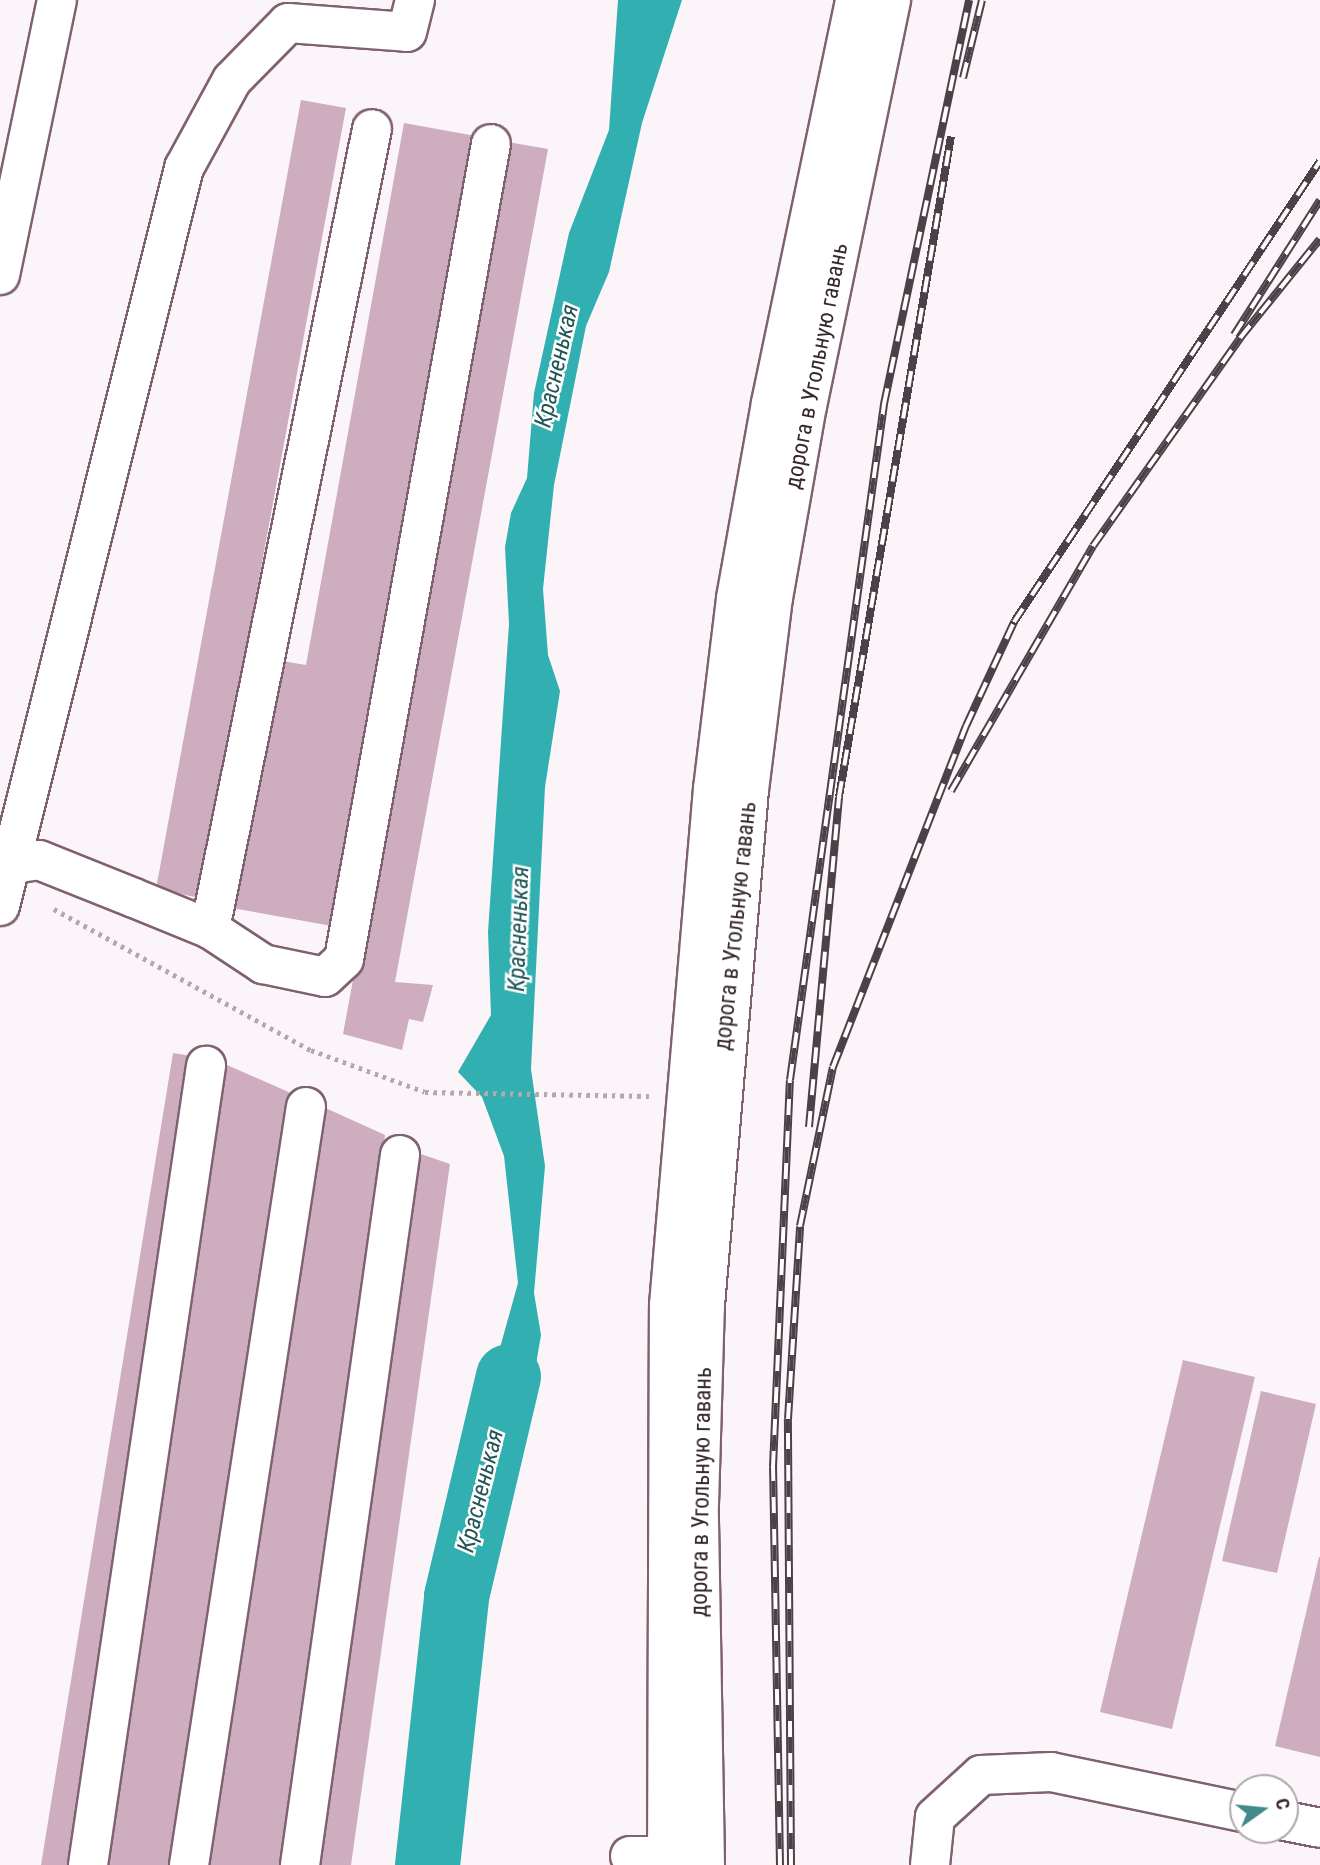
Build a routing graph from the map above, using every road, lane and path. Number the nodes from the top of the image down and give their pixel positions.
1 (57, 0) edge
2 (415, 0) edge
3 (855, 0) edge
4 (891, 0) edge
5 (372, 129) dead end
6 (491, 144) dead end
7 (0, 275) edge
8 (6, 862) edge
9 (42, 903) dead end
10 (0, 906) edge
11 (209, 929) junction
12 (206, 1066) dead end
13 (648, 1096) dead end
14 (306, 1107) dead end
15 (400, 1155) dead end
16 (1229, 1809) edge
17 (1299, 1824) edge
18 (1320, 1828) edge
19 (655, 1859) edge
20 (705, 1860) edge
21 (88, 1865) edge
22 (189, 1865) edge
23 (300, 1865) edge
24 (930, 1865) edge

1 - 7 street
2 - 8 street
3 - 19 street, дорога в Угольную гавань
4 - 20 street, дорога в Угольную гавань
5 - 11 street
6 - 11 street
8 - 10 street
8 - 11 street
9 - 13 path
12 - 21 street
14 - 22 street
15 - 23 street
16 - 24 street
17 - 18 street
19 - 20 street

